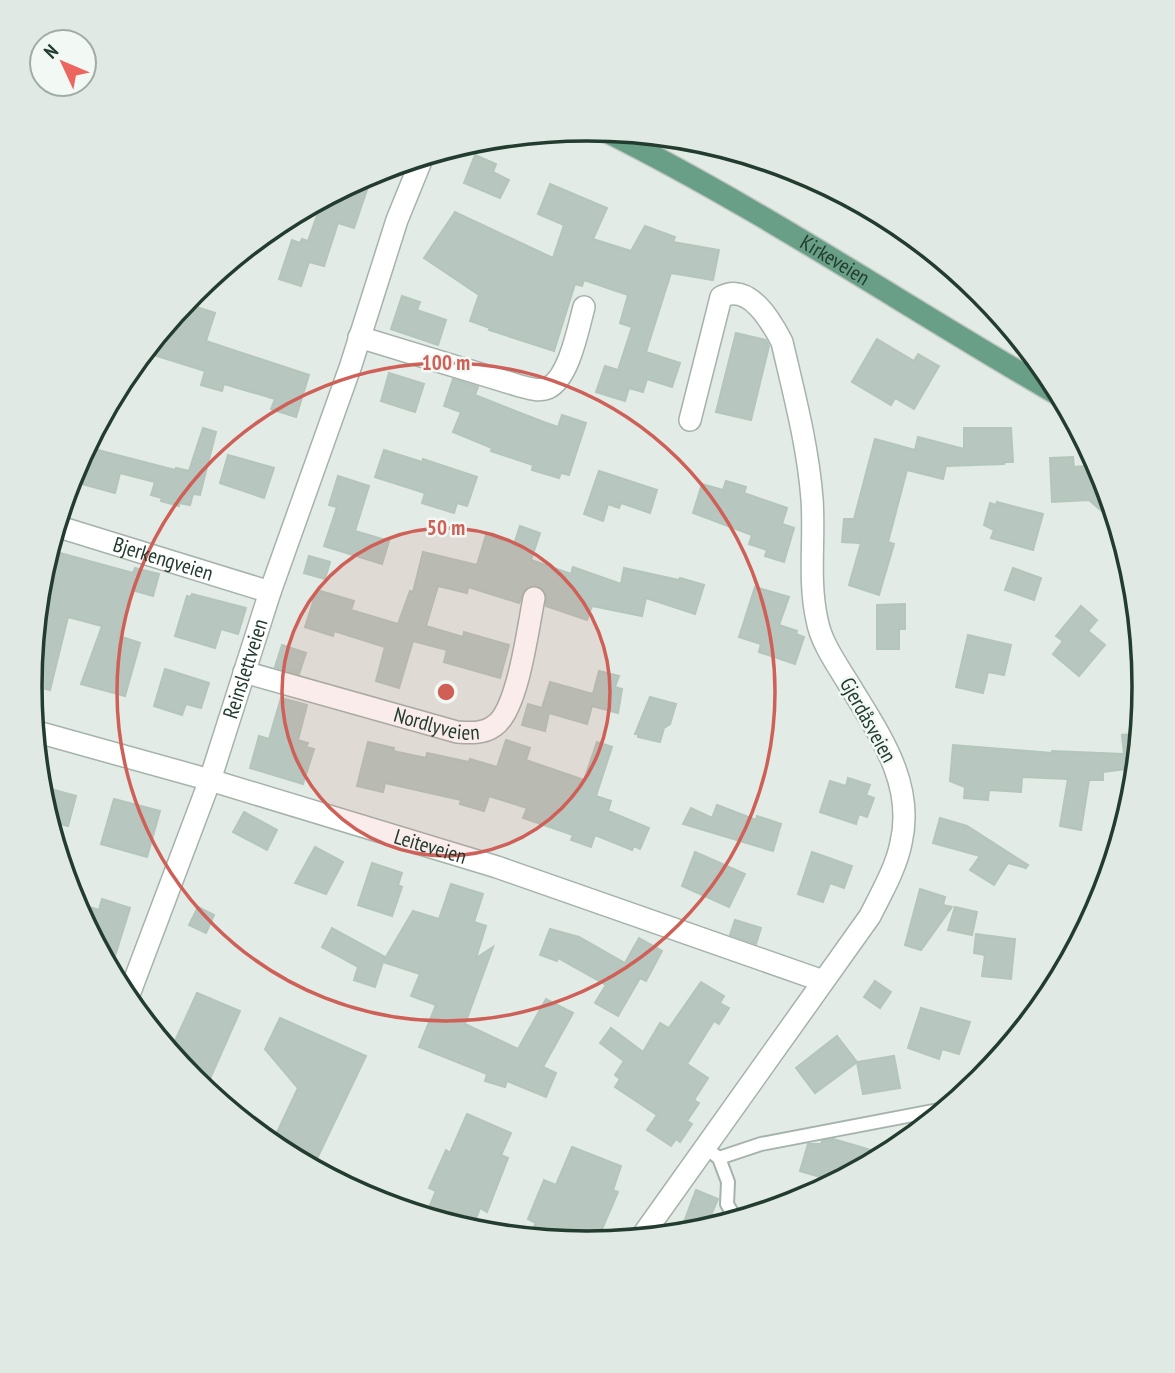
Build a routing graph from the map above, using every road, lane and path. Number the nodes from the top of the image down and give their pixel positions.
1 (628, 143) edge
2 (418, 168) edge
3 (584, 307) dead end
4 (359, 337) junction
5 (1042, 385) edge
6 (690, 420) dead end
7 (66, 529) edge
8 (270, 592) junction
9 (534, 598) dead end
10 (244, 672) junction
11 (44, 734) edge
12 (209, 780) junction
13 (823, 981) junction
14 (132, 987) edge
15 (929, 1112) edge
16 (712, 1153) junction
17 (732, 1212) edge
18 (649, 1228) edge

1 - 5 main road, Kirkeveien
2 - 4 street, Reinslettveien
3 - 4 street
4 - 8 street, Reinslettveien
6 - 13 street, Gjerdåsveien
7 - 8 street, Bjerkengveien
8 - 10 street, Reinslettveien
9 - 10 street, Nordlyveien
10 - 12 street, Reinslettveien
11 - 12 street, Leiteveien
12 - 13 street, Leiteveien
12 - 14 street, Reinslettveien
13 - 16 street, Gjerdåsveien
15 - 16 lane
16 - 17 lane
16 - 18 street, Gjerdåsveien

